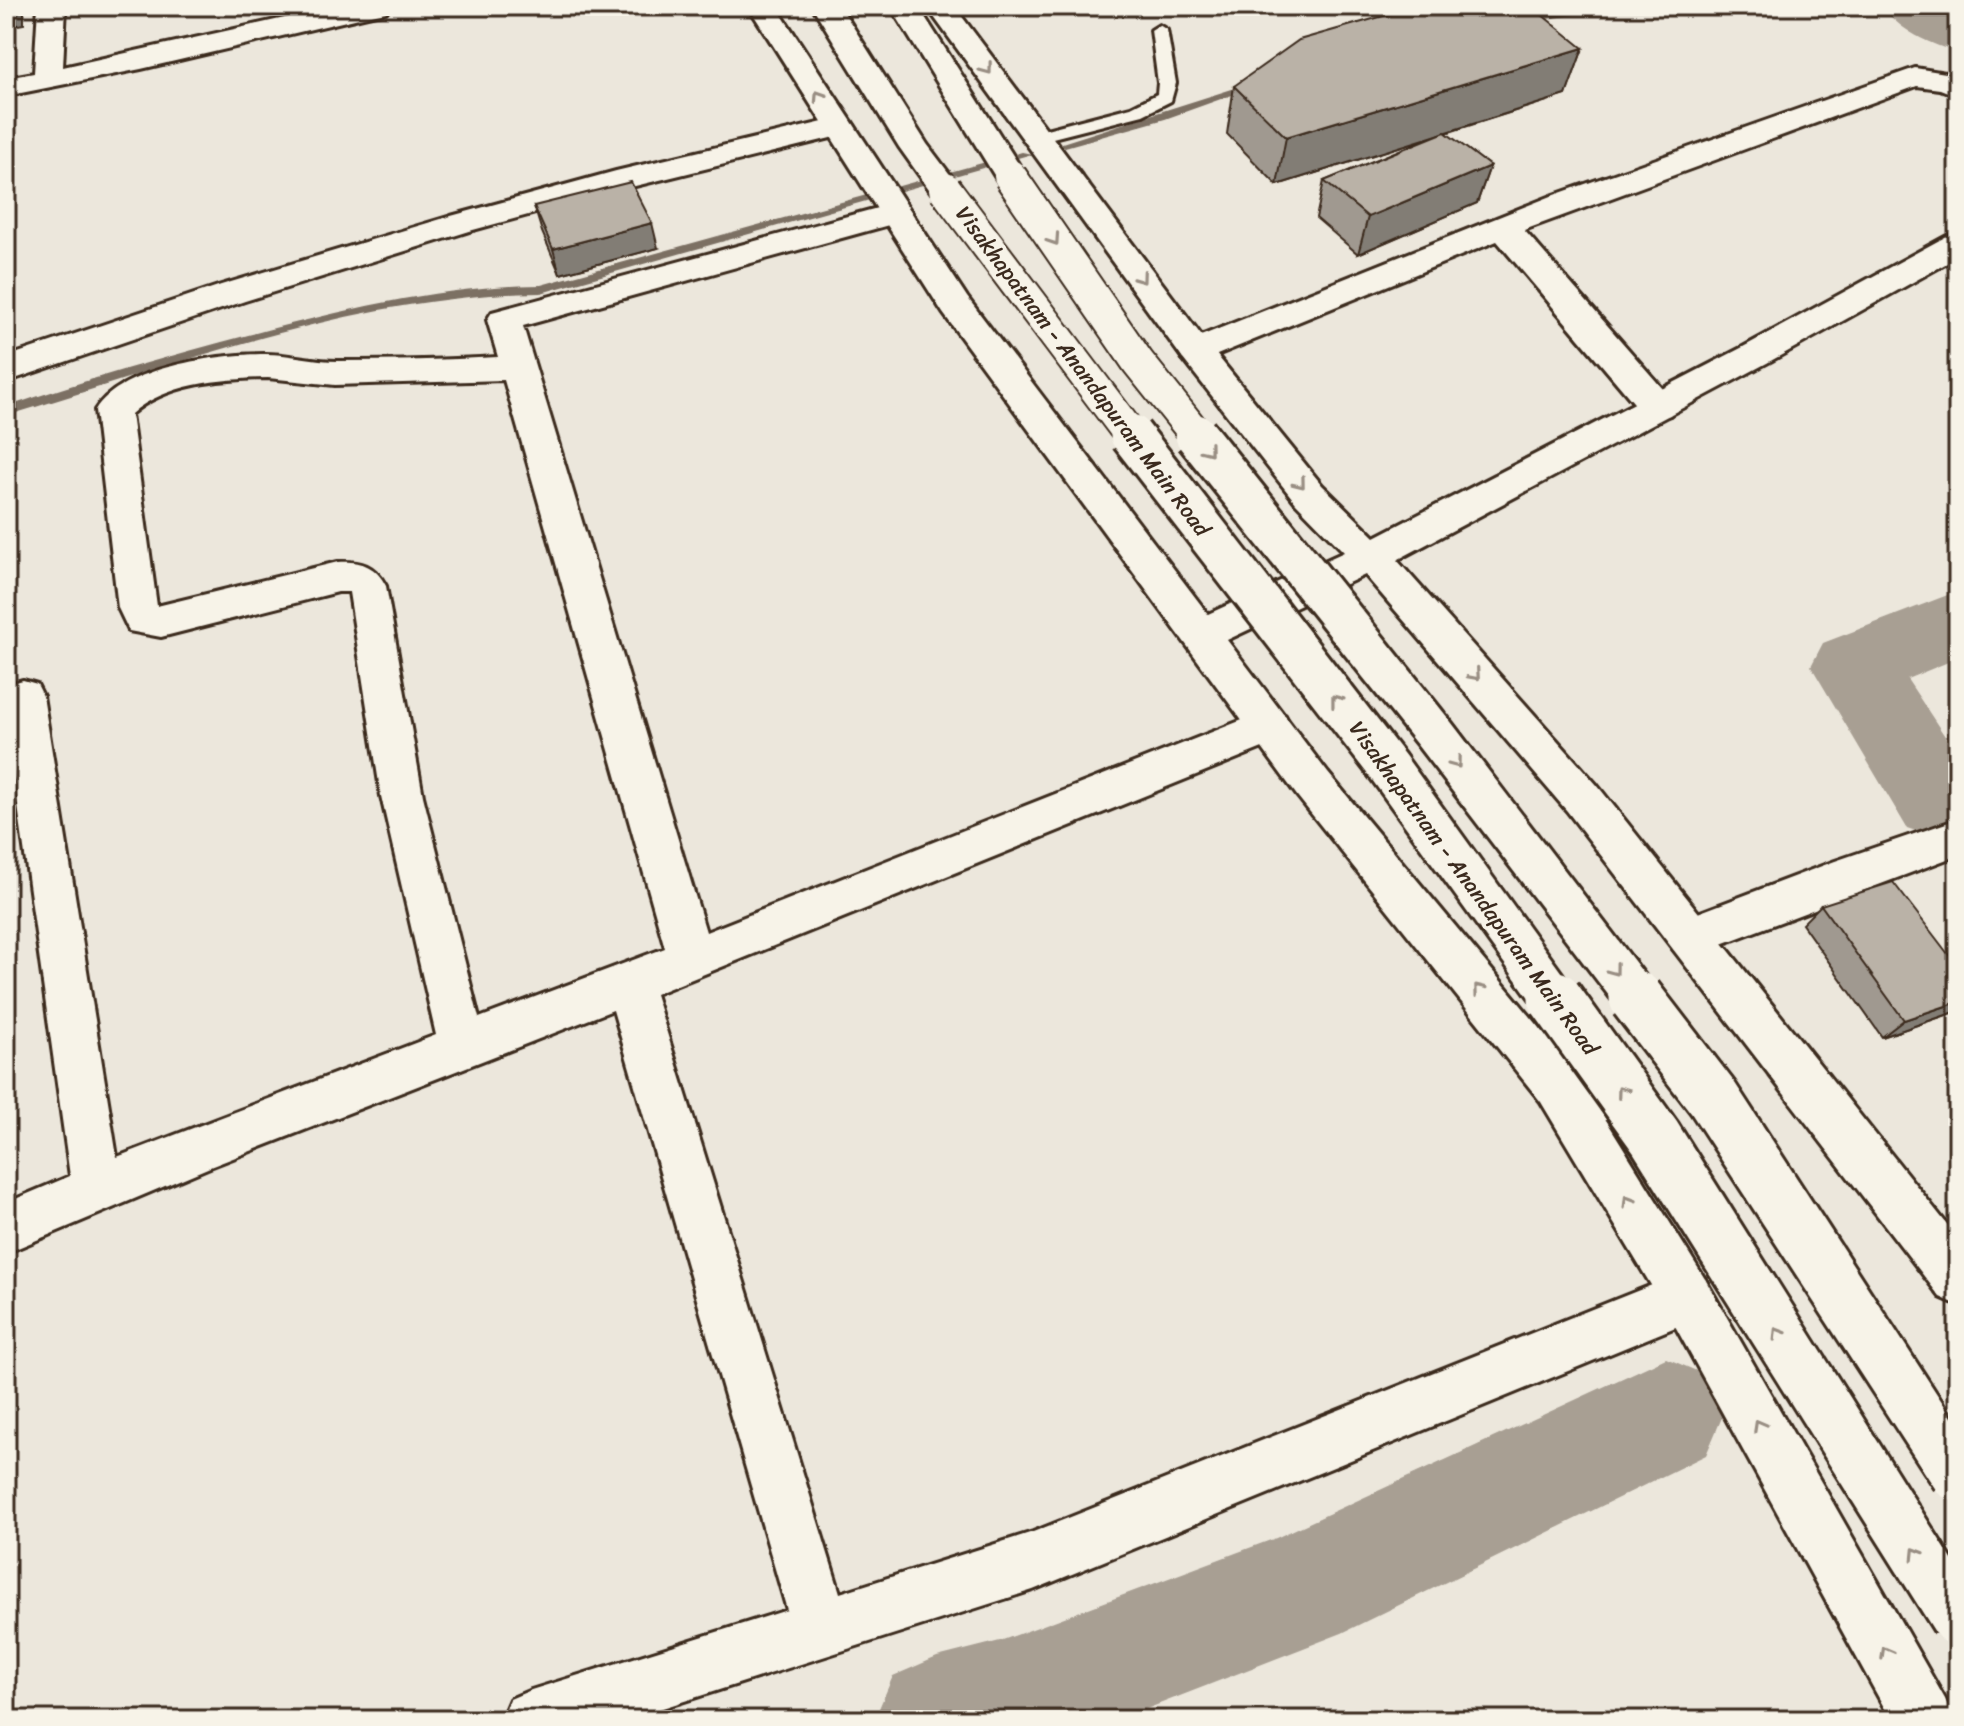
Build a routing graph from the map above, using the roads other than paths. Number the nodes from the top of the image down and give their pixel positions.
1 (52, 6) edge
2 (376, 6) edge
3 (762, 6) edge
4 (826, 6) edge
5 (904, 6) edge
6 (940, 6) edge
7 (1159, 30) dead end
8 (48, 78) junction
9 (6, 87) edge
10 (1958, 87) edge
11 (840, 127) junction
12 (1037, 137) junction
13 (888, 201) junction
14 (1503, 227) junction
15 (1958, 243) edge
16 (1195, 351) junction
17 (518, 368) junction
18 (6, 370) edge
19 (1657, 406) junction
20 (1371, 556) junction
21 (1203, 634) junction
22 (23, 696) dead end
23 (1270, 727) junction
24 (1958, 837) edge
25 (1690, 936) junction
26 (691, 959) junction
27 (628, 982) junction
28 (462, 1046) junction
29 (97, 1188) junction
30 (6, 1228) edge
31 (1958, 1279) edge
32 (1687, 1297) junction
33 (1958, 1475) edge
34 (1958, 1619) edge
35 (822, 1628) junction
36 (531, 1720) edge
37 (1924, 1720) edge

1 - 8 street
2 - 8 street
11 -> 3 street
34 -> 4 street, Visakhapatnam - Anandapuram Main Road, bridge
5 -> 33 street, bridge
6 -> 12 street
7 - 12 lane
8 - 9 street
10 - 14 street
11 - 13 street
11 - 18 street
12 -> 16 street
13 - 17 street
13 - 21 street
14 - 16 street
14 - 19 street
15 - 19 street
16 -> 20 street
17 - 26 street
17 - 28 street
19 - 20 street
20 - 21 street
20 -> 25 street
21 - 23 street
22 - 29 street
23 - 26 street
32 -> 23 street
24 - 25 street
25 - 31 street
26 - 27 street
27 - 28 street
27 - 35 street
28 - 29 street
29 - 30 street
32 - 35 street
37 -> 32 street
35 - 36 street

